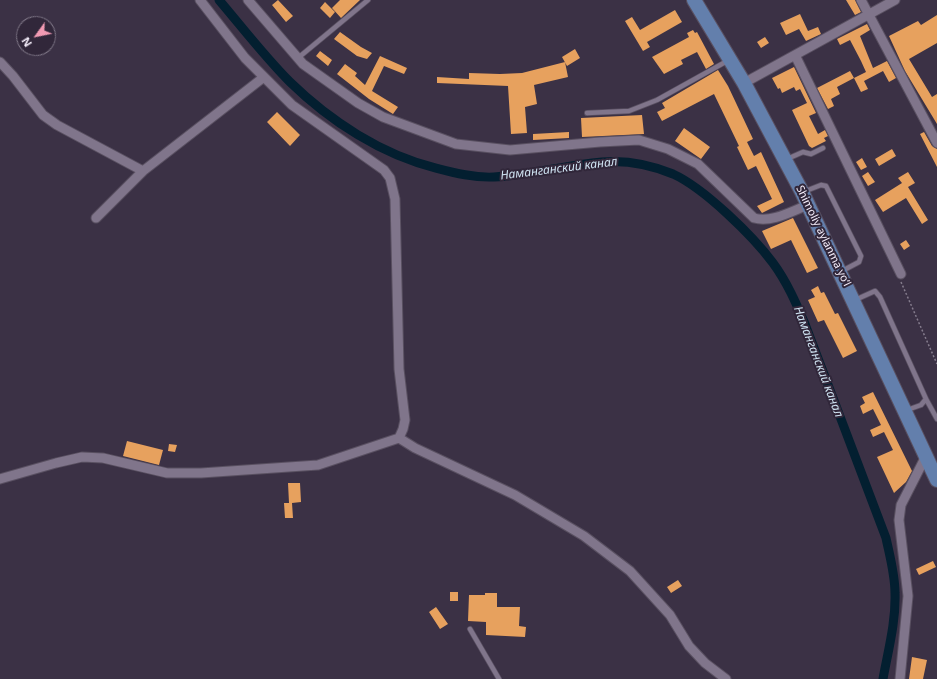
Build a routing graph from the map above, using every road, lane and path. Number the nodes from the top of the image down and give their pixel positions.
1 (200, 0) edge
2 (368, 0) edge
3 (694, 0) edge
4 (861, 0) edge
5 (895, 0) edge
6 (250, 1) edge
7 (868, 14) junction
8 (795, 55) junction
9 (298, 58) junction
10 (730, 60) junction
11 (0, 62) edge
12 (264, 77) junction
13 (744, 83) junction
14 (586, 113) dead end
15 (937, 143) edge
16 (823, 148) dead end
17 (785, 159) junction
18 (143, 171) junction
19 (802, 192) junction
20 (808, 205) junction
21 (96, 218) dead end
22 (840, 272) junction
23 (901, 274) joint
24 (854, 301) junction
25 (937, 364) edge
26 (926, 399) junction
27 (905, 411) junction
28 (937, 419) edge
29 (399, 438) junction
30 (926, 456) junction
31 (0, 479) edge
32 (937, 480) edge
33 (470, 628) dead end
34 (499, 679) edge
35 (726, 679) edge
36 (900, 679) edge

1 - 12 street
2 - 9 lane
3 - 10 main road, Shimoliy aylanma yoʻl
4 - 7 street
5 - 7 street
6 - 9 street
7 - 8 street
7 - 15 street
8 - 13 street
8 - 23 street
9 - 20 street
10 - 13 main road, Shimoliy aylanma yoʻl
10 - 14 lane
11 - 18 street
12 - 18 street
12 - 29 street
13 - 17 main road, Shimoliy aylanma yoʻl
16 - 17 lane
17 - 19 main road, Shimoliy aylanma yoʻl
18 - 21 street
19 - 20 main road, Shimoliy aylanma yoʻl
19 - 22 lane
20 - 22 main road, Shimoliy aylanma yoʻl
22 - 24 main road, Shimoliy aylanma yoʻl
23 - 25 path
24 - 26 lane
24 - 27 main road, Shimoliy aylanma yoʻl
26 - 27 lane
26 - 28 lane
27 - 30 main road, Shimoliy aylanma yoʻl
29 - 31 street
29 - 35 street
30 - 32 main road, Shimoliy aylanma yoʻl
30 - 36 street
33 - 34 lane

